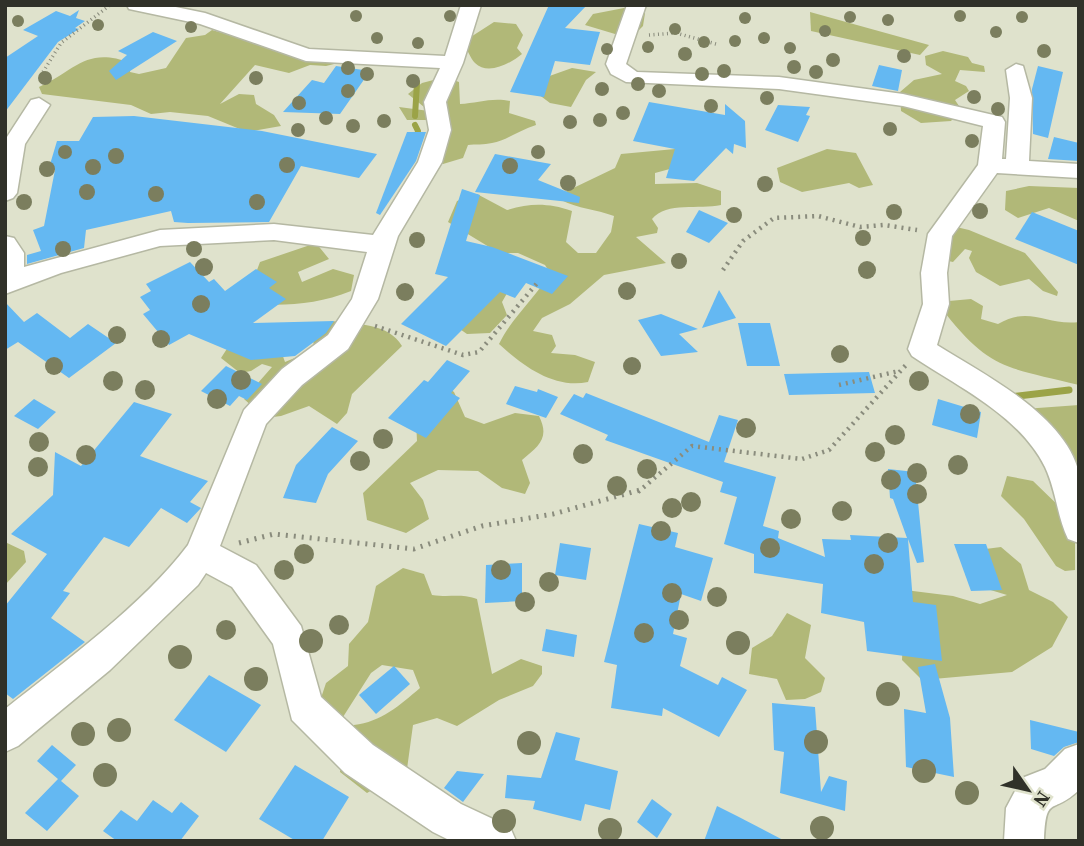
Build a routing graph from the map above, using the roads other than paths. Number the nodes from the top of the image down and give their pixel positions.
1 (136, 5) edge
2 (471, 5) edge
3 (637, 5) edge
4 (453, 62) junction
5 (1016, 70) dead end
6 (39, 105) dead end
7 (990, 165) junction
8 (1017, 168) junction
9 (1079, 171) edge
10 (5, 194) edge
11 (5, 244) edge
12 (382, 245) junction
13 (8, 283) edge
14 (1074, 493) edge
15 (1079, 529) edge
16 (201, 553) junction
17 (5, 733) edge
18 (1079, 763) edge
19 (496, 841) edge
20 (1024, 841) edge

1 - 4 street
2 - 4 street
3 - 7 street
4 - 12 street
5 - 8 street
6 - 10 street
7 - 8 street
7 - 14 street
8 - 9 street
11 - 13 street
12 - 13 street
12 - 16 street
14 - 15 street
16 - 17 street
16 - 19 street
18 - 20 street

